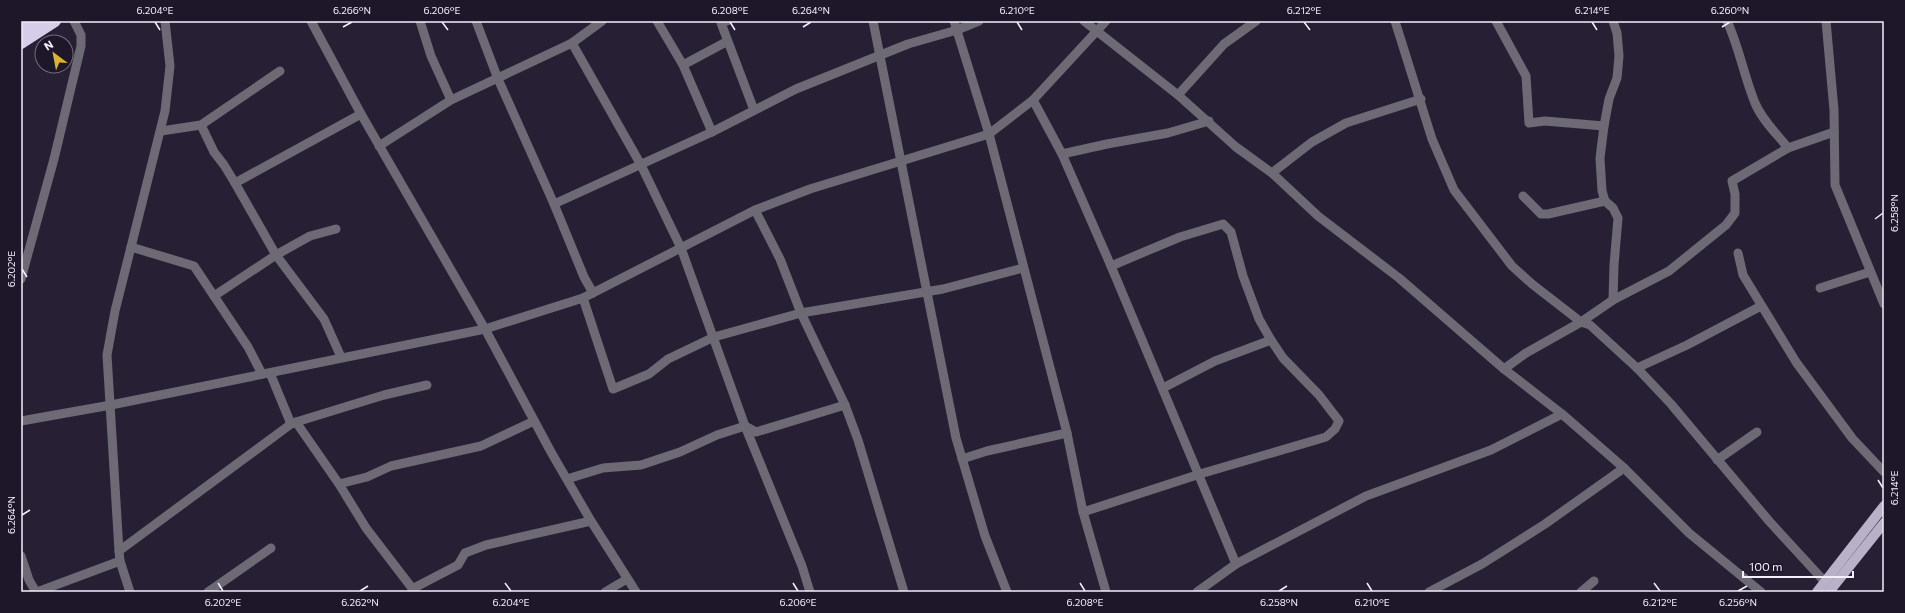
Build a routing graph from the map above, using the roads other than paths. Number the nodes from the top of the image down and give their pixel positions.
1 (55, 21) edge
2 (74, 21) edge
3 (165, 21) edge
4 (311, 21) edge
5 (420, 21) edge
6 (476, 21) edge
7 (600, 21) edge
8 (657, 21) edge
9 (727, 21) edge
10 (873, 21) edge
11 (954, 21) edge
12 (979, 21) edge
13 (1084, 21) edge
14 (1106, 21) edge
15 (1256, 21) edge
16 (1395, 21) edge
17 (1496, 21) edge
18 (1613, 21) edge
19 (1727, 21) edge
20 (1826, 21) edge
21 (35, 26) edge
22 (958, 30) junction
23 (21, 31) edge
24 (1096, 32) junction
25 (726, 42) junction
26 (21, 43) edge
27 (572, 43) junction
28 (880, 56) junction
29 (683, 65) junction
30 (280, 71) dead end
31 (498, 79) junction
32 (1178, 95) junction
33 (1421, 99) junction
34 (451, 100) junction
35 (1033, 100) junction
36 (754, 110) junction
37 (361, 114) junction
38 (1209, 121) junction
39 (201, 124) junction
40 (1604, 126) junction
41 (161, 131) junction
42 (712, 132) junction
43 (1834, 132) junction
44 (989, 134) junction
45 (379, 146) junction
46 (1788, 148) junction
47 (1062, 154) junction
48 (902, 162) junction
49 (641, 165) junction
50 (1272, 173) junction
51 (235, 183) junction
52 (1523, 196) dead end
53 (1605, 200) junction
54 (554, 204) junction
55 (754, 210) junction
56 (336, 229) dead end
57 (131, 247) junction
58 (681, 248) junction
59 (1738, 253) dead end
60 (276, 255) junction
61 (1111, 266) junction
62 (1023, 268) junction
63 (1870, 272) junction
64 (21, 279) edge
65 (1820, 288) dead end
66 (925, 292) junction
67 (594, 294) junction
68 (214, 296) junction
69 (583, 298) junction
70 (1613, 300) junction
71 (1884, 304) edge
72 (1761, 306) junction
73 (801, 313) junction
74 (1581, 322) junction
75 (485, 329) junction
76 (714, 337) junction
77 (1271, 340) junction
78 (341, 358) junction
79 (1504, 368) junction
80 (1637, 368) junction
81 (266, 374) junction
82 (427, 385) dead end
83 (1163, 388) junction
84 (111, 405) junction
85 (845, 405) junction
86 (1562, 414) junction
87 (534, 420) junction
88 (21, 421) edge
89 (293, 423) junction
90 (745, 426) junction
91 (1757, 432) dead end
92 (1067, 433) junction
93 (962, 458) junction
94 (1717, 460) junction
95 (1624, 468) junction
96 (1884, 472) edge
97 (1200, 474) junction
98 (567, 479) junction
99 (339, 484) junction
100 (1884, 506) edge
101 (1083, 512) junction
102 (591, 521) junction
103 (1884, 523) edge
104 (271, 548) dead end
105 (119, 551) junction
106 (1855, 551) junction
107 (21, 556) edge
108 (120, 561) junction
109 (1236, 564) junction
110 (627, 579) junction
111 (25, 580) edge
112 (1594, 581) dead end
113 (1827, 587) edge
114 (1213, 588) edge
115 (413, 590) edge
116 (36, 592) edge
117 (130, 592) edge
118 (208, 592) edge
119 (605, 592) edge
120 (636, 592) edge
121 (810, 592) edge
122 (904, 592) edge
123 (1007, 592) edge
124 (1106, 592) edge
125 (1197, 592) edge
126 (1430, 592) edge
127 (1581, 592) edge
128 (1760, 592) edge
129 (1817, 592) edge

1 - 21 highway
2 - 64 street
3 - 41 street
4 - 37 street
5 - 34 street
6 - 31 street
7 - 27 street
8 - 29 street
9 - 25 street
10 - 28 street
11 - 22 street
12 - 22 street
13 - 24 street
14 - 24 street
15 - 32 street
16 - 33 street
17 - 40 street
18 - 40 street
19 - 46 street
20 - 43 street
21 - 23 highway
21 - 26 highway
22 - 28 street
22 - 44 street
24 - 32 street
24 - 35 street
25 - 29 street
25 - 36 street
27 - 31 street
27 - 49 street
28 - 36 street
28 - 48 street
29 - 42 street
30 - 39 street
31 - 34 street
31 - 54 street
32 - 38 street
33 - 50 street
33 - 74 street
34 - 45 street
35 - 44 street
35 - 47 street
36 - 42 street
37 - 45 street
37 - 51 street
38 - 47 street
38 - 50 street
39 - 41 street
39 - 51 street
40 - 53 street
41 - 57 street
42 - 49 street
43 - 46 street
43 - 63 street
44 - 48 street
44 - 62 street
45 - 75 street
46 - 70 street
47 - 61 street
48 - 55 street
48 - 66 street
49 - 54 street
49 - 58 street
50 - 79 street
51 - 60 street
52 - 53 street
53 - 70 street
54 - 67 street
55 - 58 street
55 - 73 street
56 - 60 street
57 - 68 street
57 - 84 street
58 - 67 street
58 - 76 street
59 - 72 street
60 - 68 street
60 - 78 street
61 - 77 street
61 - 83 street
62 - 66 street
62 - 92 street
63 - 65 street
63 - 71 street
66 - 73 street
66 - 93 street
67 - 69 street
68 - 81 street
69 - 75 street
69 - 76 street
70 - 74 street
72 - 80 street
72 - 96 street
73 - 76 street
73 - 85 street
74 - 79 street
74 - 80 street
75 - 78 street
75 - 87 street
76 - 90 street
77 - 83 street
77 - 97 street
78 - 81 street
79 - 86 street
80 - 94 street
81 - 84 street
81 - 89 street
82 - 89 street
83 - 97 street
84 - 88 street
84 - 105 street
85 - 90 street
85 - 122 street
86 - 95 street
86 - 109 street
87 - 98 street
87 - 99 street
89 - 99 street
89 - 105 street
90 - 98 street
90 - 121 street
91 - 94 street
92 - 93 street
92 - 101 street
93 - 123 street
94 - 113 street
95 - 126 street
95 - 128 street
97 - 101 street
97 - 109 street
98 - 102 street
99 - 115 street
100 - 106 main road
101 - 124 street
102 - 110 street
102 - 115 street
103 - 106 main road
104 - 118 street
105 - 108 street
106 - 113 main road
107 - 111 street
108 - 116 street
108 - 117 street
109 - 114 street
110 - 119 street
110 - 120 street
111 - 116 street
112 - 127 street
113 - 129 main road
114 - 125 street

